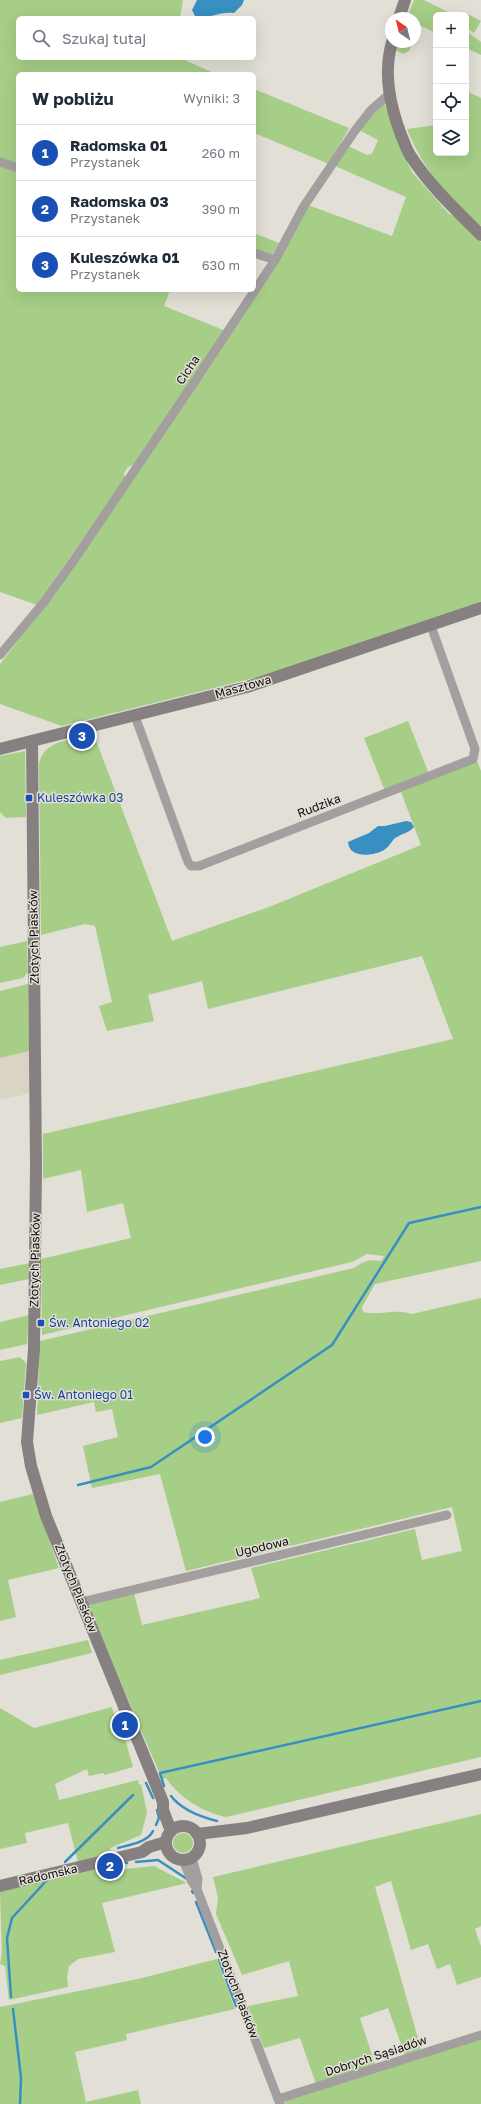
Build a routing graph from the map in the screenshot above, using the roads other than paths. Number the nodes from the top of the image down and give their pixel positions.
1 (404, 0) edge
2 (401, 12) edge
3 (391, 48) edge
4 (389, 94) junction
5 (0, 162) edge
6 (16, 167) edge
7 (481, 235) edge
8 (256, 253) edge
9 (275, 260) junction
10 (256, 288) edge
11 (254, 292) edge
12 (481, 608) edge
13 (431, 626) junction
14 (0, 655) edge
15 (135, 716) junction
16 (32, 741) junction
17 (0, 750) edge
18 (447, 1515) dead end
19 (82, 1602) junction
20 (481, 1774) edge
21 (175, 1829) junction
22 (198, 1839) junction
23 (167, 1847) junction
24 (188, 1859) junction
25 (0, 1886) edge
26 (481, 2035) edge
27 (279, 2102) edge

1 - 2 street
3 - 4 street
4 - 7 street
4 - 9 street, Cicha
5 - 6 street
8 - 9 street
9 - 10 street, Cicha
11 - 14 street, Cicha
12 - 13 street, Masztowa
13 - 15 street, Masztowa
13 - 15 street, Rudzika
15 - 16 street, Masztowa
16 - 17 street, Masztowa
16 - 19 street, Złotych Piasków
18 - 19 street, Ugodowa
19 - 21 street, Złotych Piasków
20 - 22 street
21 - 22 street
21 - 23 street
22 - 24 street
23 - 24 street
23 - 25 street, Radomska
24 - 27 street, Złotych Piasków
26 - 27 street, Dobrych Sąsiadów

